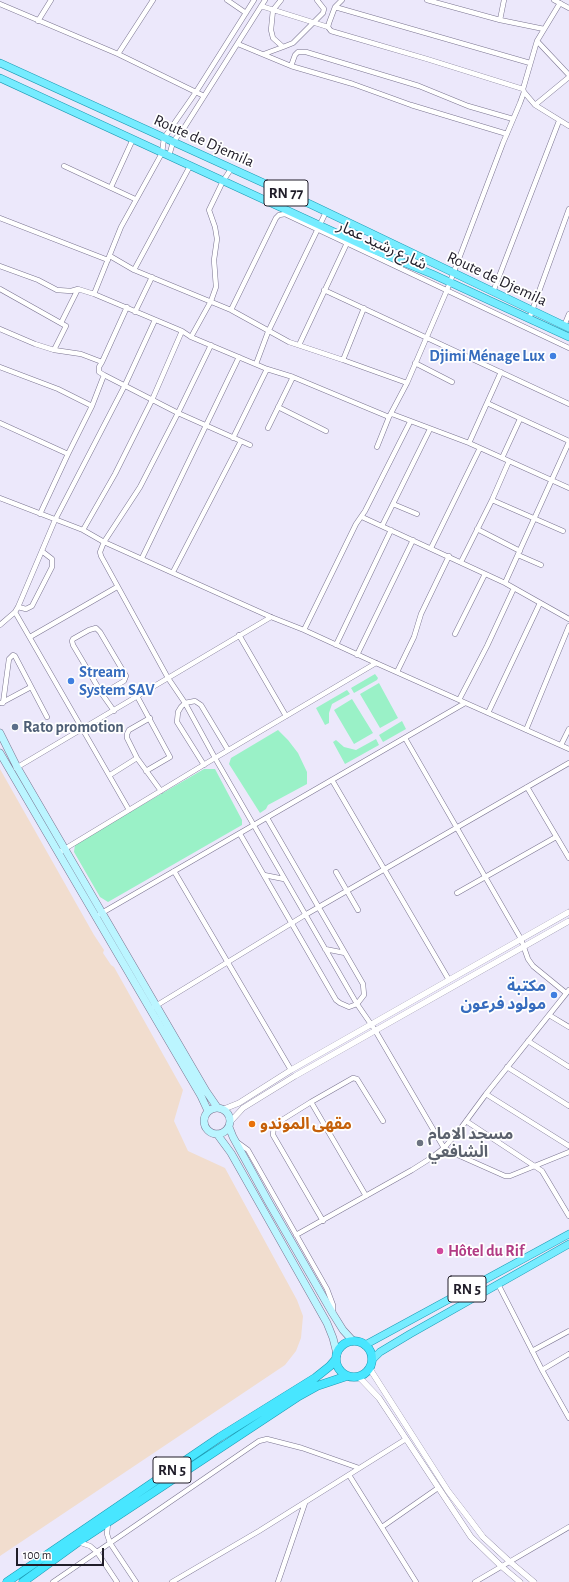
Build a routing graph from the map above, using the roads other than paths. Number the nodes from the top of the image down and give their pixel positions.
1 (51, 0) edge
2 (153, 0) edge
3 (226, 0) edge
4 (254, 0) edge
5 (265, 0) edge
6 (281, 0) edge
7 (317, 0) edge
8 (342, 0) edge
9 (426, 0) edge
10 (504, 0) edge
11 (554, 0) edge
12 (560, 3) junction
13 (0, 4) edge
14 (261, 6) junction
15 (335, 8) junction
16 (569, 8) edge
17 (273, 10) junction
18 (246, 13) junction
19 (500, 20) junction
20 (38, 21) junction
21 (313, 22) junction
22 (328, 27) junction
23 (544, 29) junction
24 (537, 42) junction
25 (238, 44) junction
26 (283, 47) junction
27 (118, 54) junction
28 (263, 54) junction
29 (0, 63) edge
30 (530, 63) junction
31 (291, 66) junction
32 (569, 76) edge
33 (0, 78) edge
34 (523, 91) junction
35 (196, 92) junction
36 (204, 96) junction
37 (535, 105) junction
38 (513, 119) junction
39 (559, 121) junction
40 (569, 126) edge
41 (508, 134) junction
42 (164, 138) junction
43 (133, 139) junction
44 (173, 142) junction
45 (165, 154) junction
46 (64, 166) dead end
47 (190, 166) junction
48 (231, 169) junction
49 (223, 181) junction
50 (111, 187) junction
51 (135, 199) junction
52 (569, 209) edge
53 (326, 212) junction
54 (0, 218) edge
55 (319, 228) junction
56 (347, 243) junction
57 (109, 258) junction
58 (0, 266) edge
59 (134, 270) junction
60 (453, 274) junction
61 (152, 277) junction
62 (448, 286) junction
63 (0, 289) edge
64 (78, 289) junction
65 (324, 290) junction
66 (493, 292) junction
67 (94, 294) junction
68 (211, 301) junction
69 (127, 307) junction
70 (364, 308) junction
71 (231, 310) junction
72 (532, 311) junction
73 (135, 312) junction
74 (569, 314) edge
75 (529, 319) junction
76 (155, 320) junction
77 (61, 323) junction
78 (566, 327) edge
79 (0, 329) edge
80 (182, 331) junction
81 (268, 332) junction
82 (427, 337) junction
83 (569, 337) edge
84 (191, 338) junction
85 (211, 345) junction
86 (299, 345) junction
87 (569, 348) edge
88 (54, 350) junction
89 (239, 357) junction
90 (343, 360) junction
91 (102, 362) junction
92 (415, 363) junction
93 (256, 364) junction
94 (0, 367) edge
95 (267, 369) junction
96 (501, 372) junction
97 (104, 375) junction
98 (293, 377) junction
99 (452, 382) dead end
100 (407, 383) junction
101 (125, 385) junction
102 (152, 400) junction
103 (487, 403) junction
104 (569, 404) edge
105 (92, 406) junction
106 (278, 407) junction
107 (178, 413) junction
108 (391, 416) junction
109 (520, 419) junction
110 (410, 422) junction
111 (0, 423) edge
112 (206, 425) junction
113 (268, 428) dead end
114 (430, 429) junction
115 (326, 431) dead end
116 (233, 438) junction
117 (241, 441) junction
118 (569, 442) edge
119 (469, 443) junction
120 (250, 445) dead end
121 (377, 447) dead end
122 (480, 448) junction
123 (68, 454) junction
124 (502, 458) junction
125 (509, 461) junction
126 (553, 481) junction
127 (569, 488) edge
128 (0, 498) edge
129 (492, 500) junction
130 (393, 504) junction
131 (40, 514) junction
132 (417, 514) dead end
133 (362, 517) junction
134 (535, 518) junction
135 (56, 520) junction
136 (382, 526) junction
137 (477, 529) junction
138 (83, 530) junction
139 (391, 530) junction
140 (563, 531) dead end
141 (413, 540) junction
142 (104, 542) junction
143 (431, 548) junction
144 (43, 552) junction
145 (519, 553) junction
146 (449, 556) junction
147 (142, 558) junction
148 (461, 562) junction
149 (541, 565) dead end
150 (173, 572) junction
151 (485, 574) junction
152 (505, 583) junction
153 (117, 587) junction
154 (514, 588) junction
155 (540, 602) junction
156 (18, 607) junction
157 (15, 612) junction
158 (271, 617) junction
159 (569, 619) edge
160 (0, 625) edge
161 (569, 626) edge
162 (304, 630) junction
163 (455, 634) dead end
164 (239, 635) junction
165 (30, 637) junction
166 (336, 644) junction
167 (357, 655) junction
168 (376, 663) junction
169 (397, 672) junction
170 (168, 678) junction
171 (31, 687) junction
172 (102, 694) junction
173 (137, 696) junction
174 (459, 700) junction
175 (1, 703) edge
176 (185, 703) junction
177 (465, 703) junction
178 (114, 711) junction
179 (488, 713) junction
180 (286, 716) junction
181 (47, 717) dead end
182 (150, 718) junction
183 (83, 728) junction
184 (526, 730) junction
185 (569, 730) edge
186 (0, 733) edge
187 (405, 738) junction
188 (561, 746) junction
189 (569, 749) edge
190 (228, 750) junction
191 (0, 753) edge
192 (137, 758) junction
193 (214, 758) junction
194 (569, 763) edge
195 (204, 765) junction
196 (14, 769) junction
197 (146, 771) junction
198 (110, 775) junction
199 (332, 780) junction
200 (527, 787) junction
201 (161, 791) junction
202 (129, 810) junction
203 (267, 818) junction
204 (254, 826) junction
205 (458, 828) junction
206 (240, 834) junction
207 (556, 837) junction
208 (65, 849) junction
209 (58, 853) junction
210 (569, 858) edge
211 (384, 870) junction
212 (174, 871) junction
213 (336, 872) dead end
214 (264, 875) junction
215 (486, 878) junction
216 (284, 879) junction
217 (347, 892) junction
218 (458, 893) dead end
219 (319, 908) junction
220 (358, 910) dead end
221 (569, 912) edge
222 (103, 913) junction
223 (305, 915) junction
224 (95, 917) junction
225 (569, 921) edge
226 (292, 924) junction
227 (521, 939) junction
228 (523, 947) junction
229 (325, 949) junction
230 (345, 953) junction
231 (228, 963) junction
232 (449, 980) junction
233 (568, 991) edge
234 (356, 1004) junction
235 (153, 1008) junction
236 (549, 1015) junction
237 (371, 1024) junction
238 (569, 1027) edge
239 (374, 1030) junction
240 (528, 1041) junction
241 (507, 1067) junction
242 (569, 1067) edge
243 (291, 1070) junction
244 (486, 1094) junction
245 (311, 1102) junction
246 (569, 1106) edge
247 (221, 1108) junction
248 (208, 1111) junction
249 (383, 1121) dead end
250 (466, 1121) junction
251 (230, 1124) junction
252 (218, 1134) junction
253 (234, 1140) junction
254 (569, 1146) edge
255 (444, 1148) junction
256 (569, 1152) edge
257 (536, 1166) junction
258 (366, 1196) junction
259 (569, 1216) edge
260 (322, 1221) junction
261 (569, 1234) edge
262 (296, 1235) junction
263 (569, 1244) edge
264 (498, 1284) junction
265 (333, 1314) junction
266 (569, 1331) edge
267 (353, 1341) junction
268 (365, 1345) junction
269 (532, 1351) junction
270 (569, 1354) edge
271 (337, 1356) junction
272 (373, 1359) junction
273 (370, 1369) junction
274 (542, 1370) junction
275 (347, 1376) junction
276 (360, 1377) junction
277 (569, 1418) edge
278 (406, 1439) junction
279 (359, 1468) junction
280 (349, 1475) junction
281 (438, 1488) junction
282 (305, 1503) junction
283 (108, 1523) junction
284 (382, 1527) junction
285 (569, 1527) edge
286 (78, 1542) junction
287 (110, 1543) junction
288 (96, 1552) junction
289 (509, 1562) junction
290 (501, 1566) junction
291 (8, 1582) edge
292 (23, 1582) edge
293 (53, 1582) edge
294 (117, 1582) edge
295 (136, 1582) edge
296 (172, 1582) edge
297 (278, 1582) edge
298 (416, 1582) edge
299 (475, 1582) edge
300 (520, 1582) edge
301 (534, 1582) edge

1 - 20 street
2 - 27 street
3 - 18 street
4 - 18 street
5 - 14 street
6 - 17 street
7 - 21 street
8 - 15 street
9 - 19 street
10 - 19 street
11 - 12 street
12 - 16 street
12 - 23 street
13 - 20 street
14 - 17 street
14 - 25 street
15 - 22 street
15 - 30 street
17 - 21 street
17 - 26 street
18 - 35 street
19 - 23 street
20 - 27 street
21 - 22 street
21 - 26 street
22 - 34 street
23 - 24 street
24 - 30 street
24 - 32 street
25 - 28 street
25 - 36 street
26 - 28 street
27 - 35 street
28 - 31 street
29 - 42 main road, Route de Djemila / RN 77
30 - 34 street
31 - 38 street
31 - 41 street
32 - 37 street
33 - 43 main road
34 - 37 street
34 - 38 street
35 - 36 street
35 - 42 street
36 - 44 street
37 - 39 street
38 - 41 street
39 - 40 street
39 - 66 street
41 - 60 street
42 - 44 main road, Route de Djemila / RN 77
42 - 45 street
43 - 45 main road
43 - 50 street
44 - 45 street
44 - 48 main road, Route de Djemila / RN 77
45 - 47 main road
45 - 51 street
46 - 50 street
47 - 49 main road
47 - 59 street
48 - 49 street
48 - 53 main road, Route de Djemila / RN 77
49 - 55 main road
49 - 68 street
50 - 51 street
51 - 57 street
52 - 72 street
53 - 55 street
53 - 60 main road, Route de Djemila / RN 77
54 - 57 street
55 - 56 street, شارع رشيد عمار
55 - 62 main road
55 - 71 street, شارع رشيد عمار
55 - 81 street
56 - 62 street, شارع رشيد عمار
56 - 65 street
57 - 59 street
57 - 67 street
58 - 64 street
59 - 61 street
60 - 62 street
60 - 66 main road, Route de Djemila / RN 77
61 - 68 street
61 - 73 street
62 - 75 main road
62 - 82 street
62 - 87 street, شارع رشيد عمار
63 - 77 street
64 - 67 street
64 - 77 street
65 - 70 street
65 - 86 street
66 - 72 main road, Route de Djemila / RN 77
67 - 69 street
68 - 71 street
68 - 84 street
69 - 73 street
69 - 91 street
70 - 82 street
70 - 90 street
71 - 81 street
72 - 75 street
72 - 78 main road, Route de Djemila / RN 77
73 - 76 street
74 - 78 street
75 - 83 main road
76 - 80 street
76 - 101 street
77 - 88 street
79 - 88 street
80 - 84 street
80 - 102 street
81 - 86 street
81 - 93 street
82 - 92 street
82 - 96 street
84 - 85 street
85 - 89 street
85 - 107 street
86 - 90 street
88 - 91 street
89 - 93 street
89 - 112 street
90 - 100 street
91 - 97 street
92 - 99 street
92 - 100 street
93 - 95 street
94 - 105 street
95 - 98 street
95 - 116 street
96 - 103 street
96 - 104 street
97 - 101 street
97 - 105 street
98 - 106 street
98 - 108 street
100 - 108 street
101 - 102 street
101 - 135 street
102 - 107 street
102 - 138 street
103 - 109 street
103 - 119 street
105 - 123 street
106 - 113 street
106 - 115 street
107 - 112 street
107 - 142 street
108 - 110 street
108 - 121 street
109 - 118 street
109 - 124 street
110 - 114 street
110 - 133 street
111 - 123 street
112 - 116 street
112 - 147 street
114 - 119 street
114 - 130 street
116 - 117 street
117 - 120 street
117 - 150 street
118 - 126 street
119 - 122 street
122 - 124 street
122 - 143 street
123 - 131 street
124 - 125 street
125 - 126 street
125 - 129 street
126 - 127 street
126 - 134 street
128 - 131 street
129 - 134 street
129 - 137 street
130 - 132 street
130 - 136 street
131 - 135 street
133 - 136 street
133 - 162 street
134 - 140 street
134 - 145 street
135 - 138 street
135 - 144 street
136 - 139 street
137 - 145 street
137 - 148 street
138 - 142 street
139 - 141 street
139 - 166 street
141 - 143 street
141 - 167 street
142 - 147 street
142 - 153 street
143 - 146 street
144 - 156 street
144 - 156 street
145 - 149 street
145 - 152 street
146 - 148 street
146 - 169 street
147 - 150 street
148 - 151 street
150 - 158 street
151 - 152 street
151 - 163 street
152 - 154 street
153 - 165 street
153 - 170 street
154 - 155 street
154 - 174 street
155 - 159 street
155 - 179 street
156 - 157 street
157 - 160 street
157 - 165 street
158 - 162 street
158 - 164 street
161 - 184 street
162 - 166 street
164 - 170 street
164 - 180 street
165 - 183 street
166 - 167 street
167 - 168 street
168 - 169 street
168 - 180 street
169 - 174 street
170 - 173 street
170 - 176 street
171 - 175 street
171 - 175 street
171 - 181 street
172 - 172 street
172 - 178 street
173 - 178 street
173 - 182 street
174 - 177 street
176 - 190 street
176 - 193 street
176 - 195 street
177 - 179 street
177 - 187 street
178 - 183 street
179 - 184 street
180 - 190 street
182 - 192 street
182 - 197 street
183 - 196 street
183 - 198 street
184 - 188 street
185 - 188 street
186 - 196 main road
187 - 199 street
187 - 205 street
188 - 189 street
190 - 193 street
191 - 196 main road
192 - 197 street
192 - 198 street
193 - 195 street
193 - 204 street
194 - 200 street
195 - 201 street
196 - 208 main road
196 - 209 main road
197 - 201 street
198 - 202 street
199 - 203 street
199 - 211 street
200 - 205 street
200 - 207 street
201 - 202 street
202 - 208 street
203 - 204 street
203 - 219 street
204 - 206 street
204 - 216 street
205 - 211 street
205 - 215 street
206 - 212 street
206 - 214 street
207 - 210 street
207 - 215 street
208 - 209 street
208 - 222 main road
209 - 224 main road
211 - 217 street
211 - 232 street
212 - 222 street
212 - 231 street
213 - 217 street
214 - 216 street
214 - 226 street
215 - 218 street
215 - 227 street
216 - 223 street
217 - 219 street
217 - 220 street
219 - 223 street
219 - 230 street
221 - 227 street
222 - 224 street
222 - 235 main road
223 - 226 street
223 - 229 street
224 - 235 main road
225 - 228 street
226 - 231 street
226 - 234 street
227 - 228 street
227 - 232 street
228 - 233 street
228 - 239 street
229 - 230 street
229 - 234 street
230 - 234 street
231 - 235 street
231 - 243 street
232 - 237 street
233 - 236 street
234 - 237 street
235 - 247 main road
235 - 248 main road
236 - 238 street
236 - 240 street
237 - 239 street
237 - 243 street
239 - 251 street
239 - 255 street
240 - 241 street
240 - 242 street
241 - 244 street
241 - 246 street
243 - 247 street
244 - 250 street
244 - 254 street
245 - 249 street
245 - 258 street
245 - 260 street
247 - 248 main road
247 - 251 main road
248 - 252 main road
250 - 255 street
250 - 257 street
251 - 252 main road
251 - 253 main road
252 - 271 main road
253 - 262 street
253 - 265 main road
255 - 257 street
255 - 258 street
256 - 257 street
257 - 259 street
258 - 260 street
260 - 262 street
261 - 268 main road, RN 5
262 - 265 street
263 - 264 main road, RN 5
264 - 269 street
264 - 272 main road, RN 5
265 - 267 main road
266 - 269 street
267 - 268 highway
267 - 271 highway
268 - 272 highway
269 - 274 street
270 - 274 street
271 - 275 highway
271 - 291 highway, RN 5
272 - 273 highway
273 - 276 highway
273 - 289 street
274 - 277 street
275 - 276 highway
275 - 283 highway, RN 5
276 - 278 street
278 - 279 street
278 - 281 street
279 - 280 street
279 - 287 street
280 - 282 street
280 - 284 street
281 - 284 street
281 - 290 street
282 - 296 street
282 - 297 street
283 - 286 highway, RN 5
283 - 287 street
284 - 298 street
285 - 289 street
286 - 288 street
286 - 292 highway, RN 5
287 - 288 street
287 - 295 street
288 - 293 street
288 - 294 street
289 - 290 street
289 - 301 street
290 - 299 street
290 - 300 street

